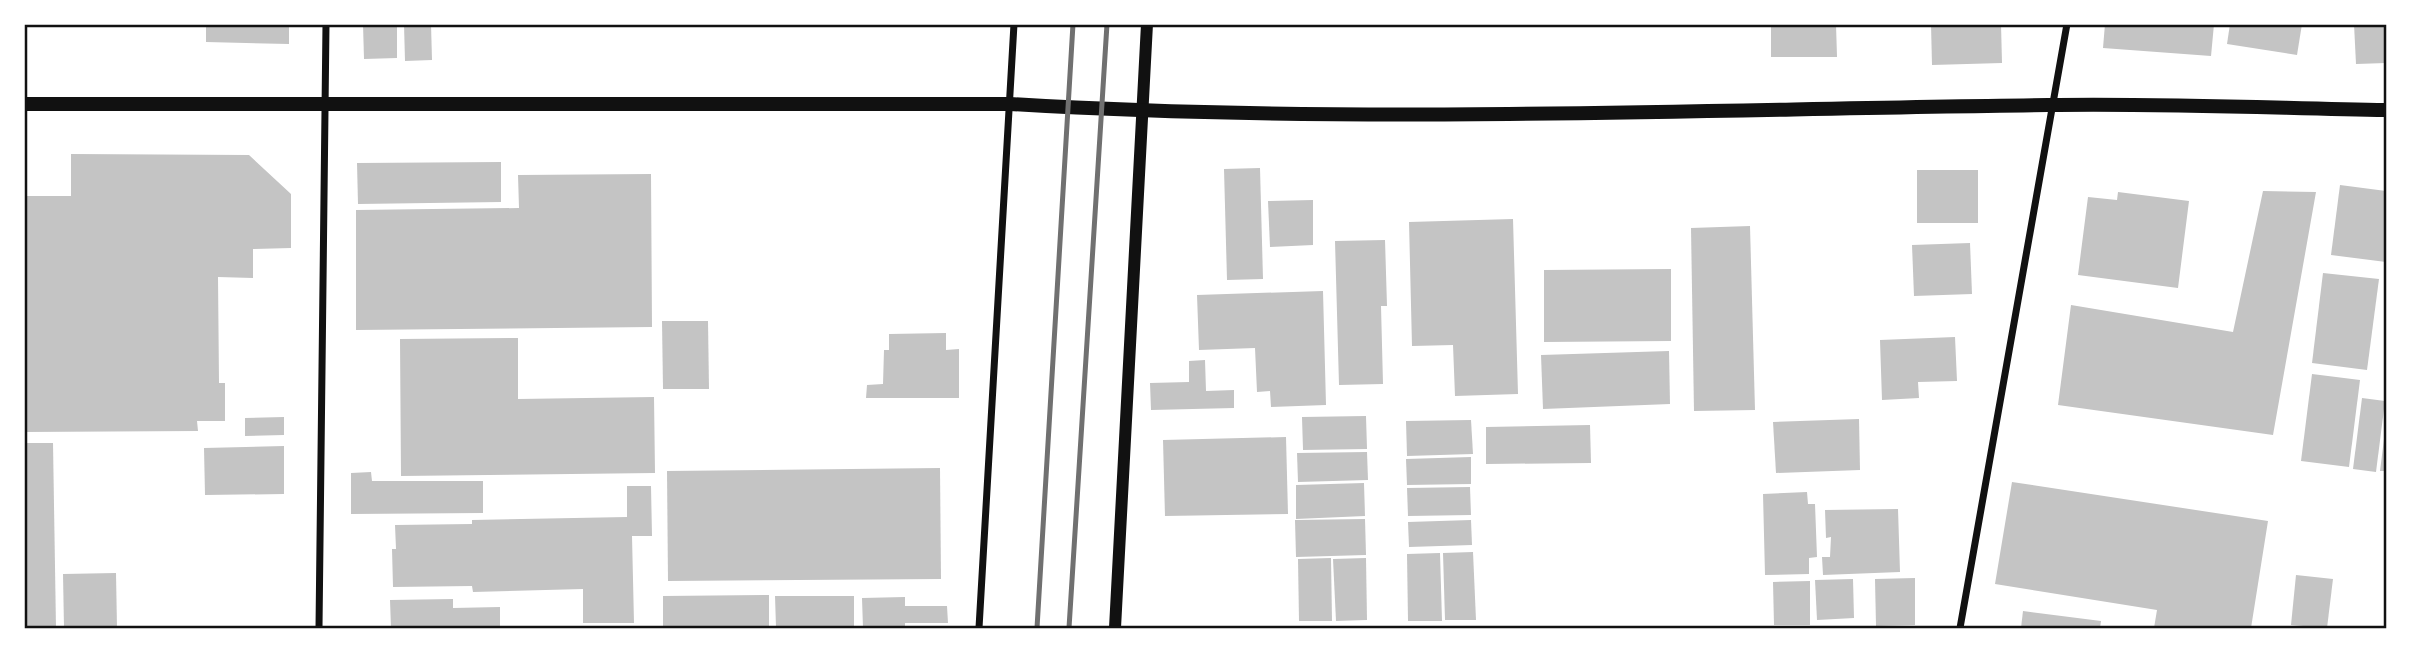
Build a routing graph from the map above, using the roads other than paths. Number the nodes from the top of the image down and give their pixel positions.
1 (326, 24) edge
2 (1014, 24) edge
3 (1147, 24) edge
4 (2067, 24) edge
5 (24, 104) edge
6 (324, 104) junction
7 (1010, 104) junction
8 (2053, 104) junction
9 (2386, 110) edge
10 (1144, 112) junction
11 (319, 628) edge
12 (979, 628) edge
13 (1115, 628) edge
14 (1960, 628) edge

1 - 6 street
2 - 7 street
3 - 10 street
4 - 8 street
5 - 6 main road
6 - 7 main road
6 - 11 street
7 - 10 main road
7 - 12 street
8 - 9 main road
8 - 10 main road
8 - 14 street
10 - 13 street

